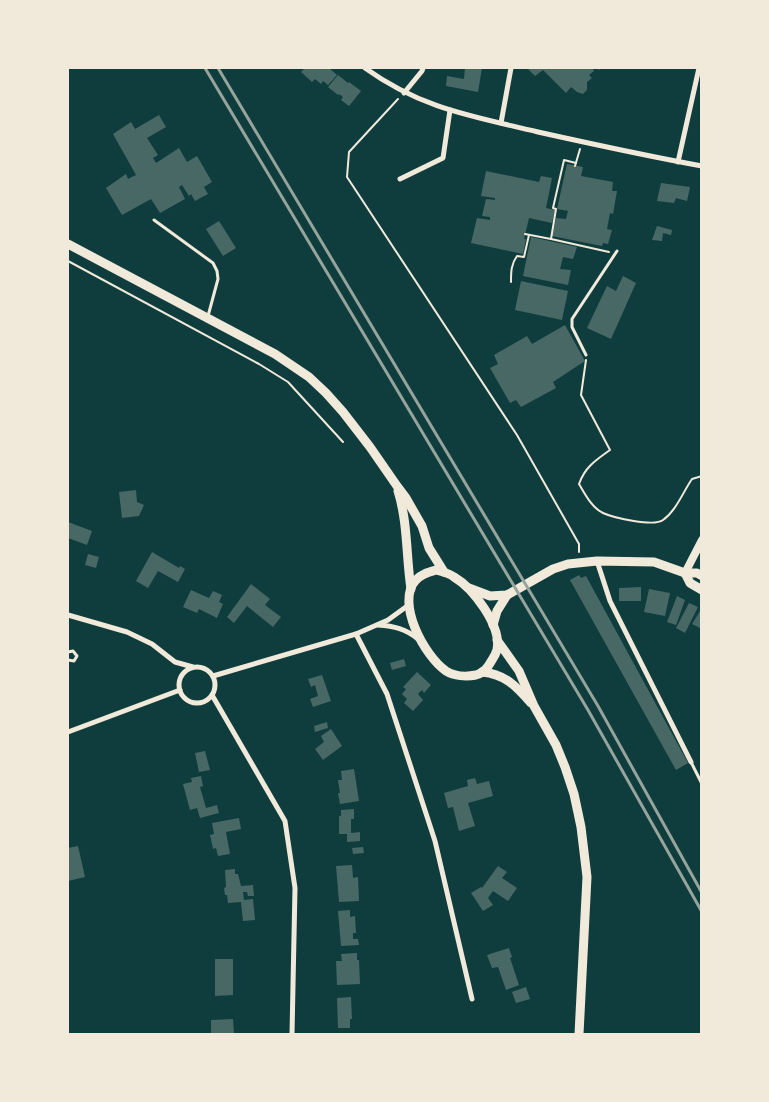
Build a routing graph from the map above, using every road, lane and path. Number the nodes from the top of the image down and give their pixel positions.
1 (365, 68) edge
2 (423, 68) edge
3 (511, 68) edge
4 (698, 68) edge
5 (404, 92) junction
6 (450, 110) junction
7 (501, 123) junction
8 (581, 142) junction
9 (678, 162) junction
10 (702, 166) edge
11 (400, 179) dead end
12 (154, 220) dead end
13 (525, 234) dead end
14 (529, 235) junction
15 (551, 239) junction
16 (68, 244) edge
17 (617, 252) joint
18 (68, 261) edge
19 (511, 282) dead end
20 (207, 319) junction
21 (586, 356) joint
22 (344, 442) dead end
23 (702, 476) edge
24 (397, 486) junction
25 (702, 540) edge
26 (597, 561) junction
27 (580, 562) junction
28 (444, 572) junction
29 (685, 573) junction
30 (702, 576) edge
31 (411, 588) junction
32 (469, 588) junction
33 (702, 590) edge
34 (509, 594) junction
35 (410, 604) junction
36 (68, 615) edge
37 (378, 625) junction
38 (493, 625) junction
39 (356, 634) junction
40 (497, 640) junction
41 (420, 641) junction
42 (68, 652) edge
43 (68, 660) edge
44 (194, 668) junction
45 (482, 672) junction
46 (213, 676) junction
47 (180, 690) junction
48 (212, 695) junction
49 (534, 706) junction
50 (68, 732) edge
51 (691, 762) joint
52 (702, 784) edge
53 (472, 999) dead end
54 (292, 1034) edge
55 (580, 1034) edge

1 - 5 street
2 - 5 street
3 - 7 street
4 - 9 street
5 - 6 street
5 - 27 path
6 - 7 street
6 - 11 street
7 - 8 street
8 - 9 street
8 - 15 path
9 - 10 street
12 - 20 lane
13 - 14 path
14 - 15 path
14 - 19 path
15 - 17 path
16 - 20 main road
17 - 21 lane
18 - 22 path
20 - 24 main road
21 - 23 path
24 - 28 main road
24 - 31 main road
25 - 29 street
26 - 27 main road
26 - 29 main road
26 - 51 street
27 - 34 main road
28 - 31 main road
28 - 32 main road
29 - 30 main road
29 - 33 main road
31 - 35 main road
32 - 34 main road
32 - 38 main road
34 - 38 main road
35 - 37 street
35 - 41 main road
36 - 44 street
37 - 39 street
37 - 41 street
38 - 40 main road
39 - 46 street
39 - 53 street
40 - 45 main road
40 - 49 main road
41 - 45 main road
42 - 43 lane
44 - 46 street
44 - 47 street
45 - 49 main road
46 - 48 street
47 - 48 street
47 - 50 street
48 - 54 street
49 - 55 main road
51 - 52 lane

